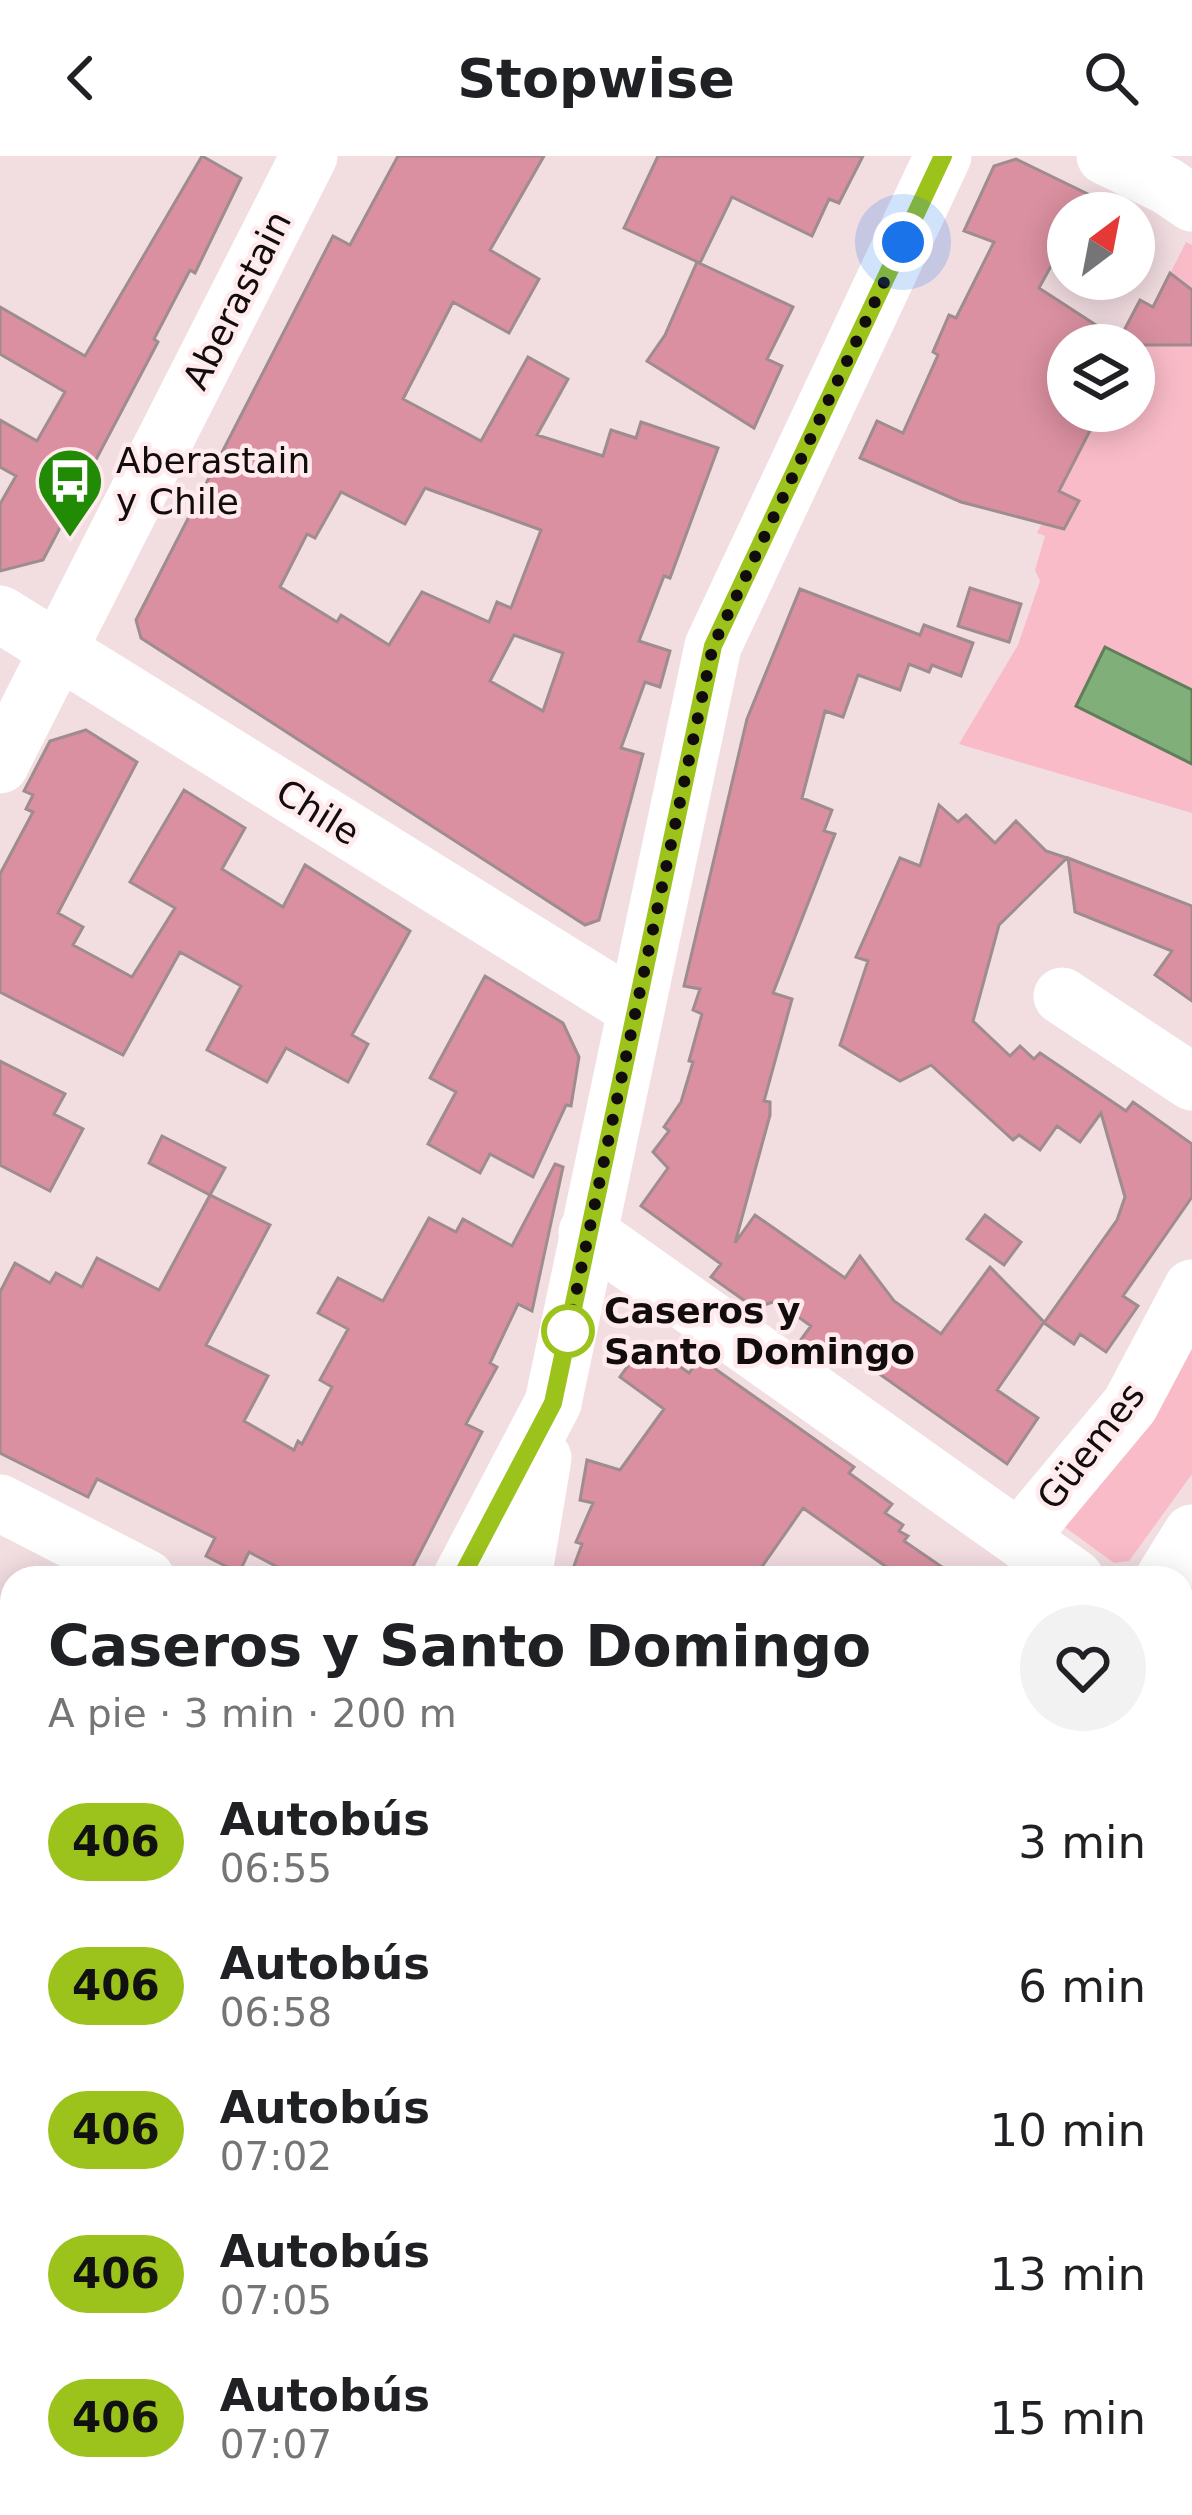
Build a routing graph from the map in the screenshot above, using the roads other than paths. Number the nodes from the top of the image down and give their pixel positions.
1 (309, 156) edge
2 (943, 156) edge
3 (1106, 156) edge
4 (1192, 203) edge
5 (0, 614) edge
6 (60, 652) junction
7 (0, 765) edge
8 (1062, 996) dead end
9 (636, 1009) junction
10 (1192, 1082) edge
11 (586, 1232) junction
12 (1192, 1288) edge
13 (553, 1403) junction
14 (0, 1503) edge
15 (1192, 1533) edge
16 (1019, 1538) junction
17 (123, 1566) edge
18 (467, 1566) edge
19 (525, 1566) edge
20 (1059, 1566) edge
21 (1171, 1566) edge

1 - 6 street, Aberastain
2 - 9 street
3 - 4 street
5 - 6 street, Chile
6 - 7 street, Aberastain
6 - 9 street, Chile
8 - 10 street
9 - 11 street
11 - 13 street
11 - 16 street
12 - 16 street, Güemes
13 - 18 street
13 - 19 street
14 - 17 street
15 - 21 street
16 - 20 street

